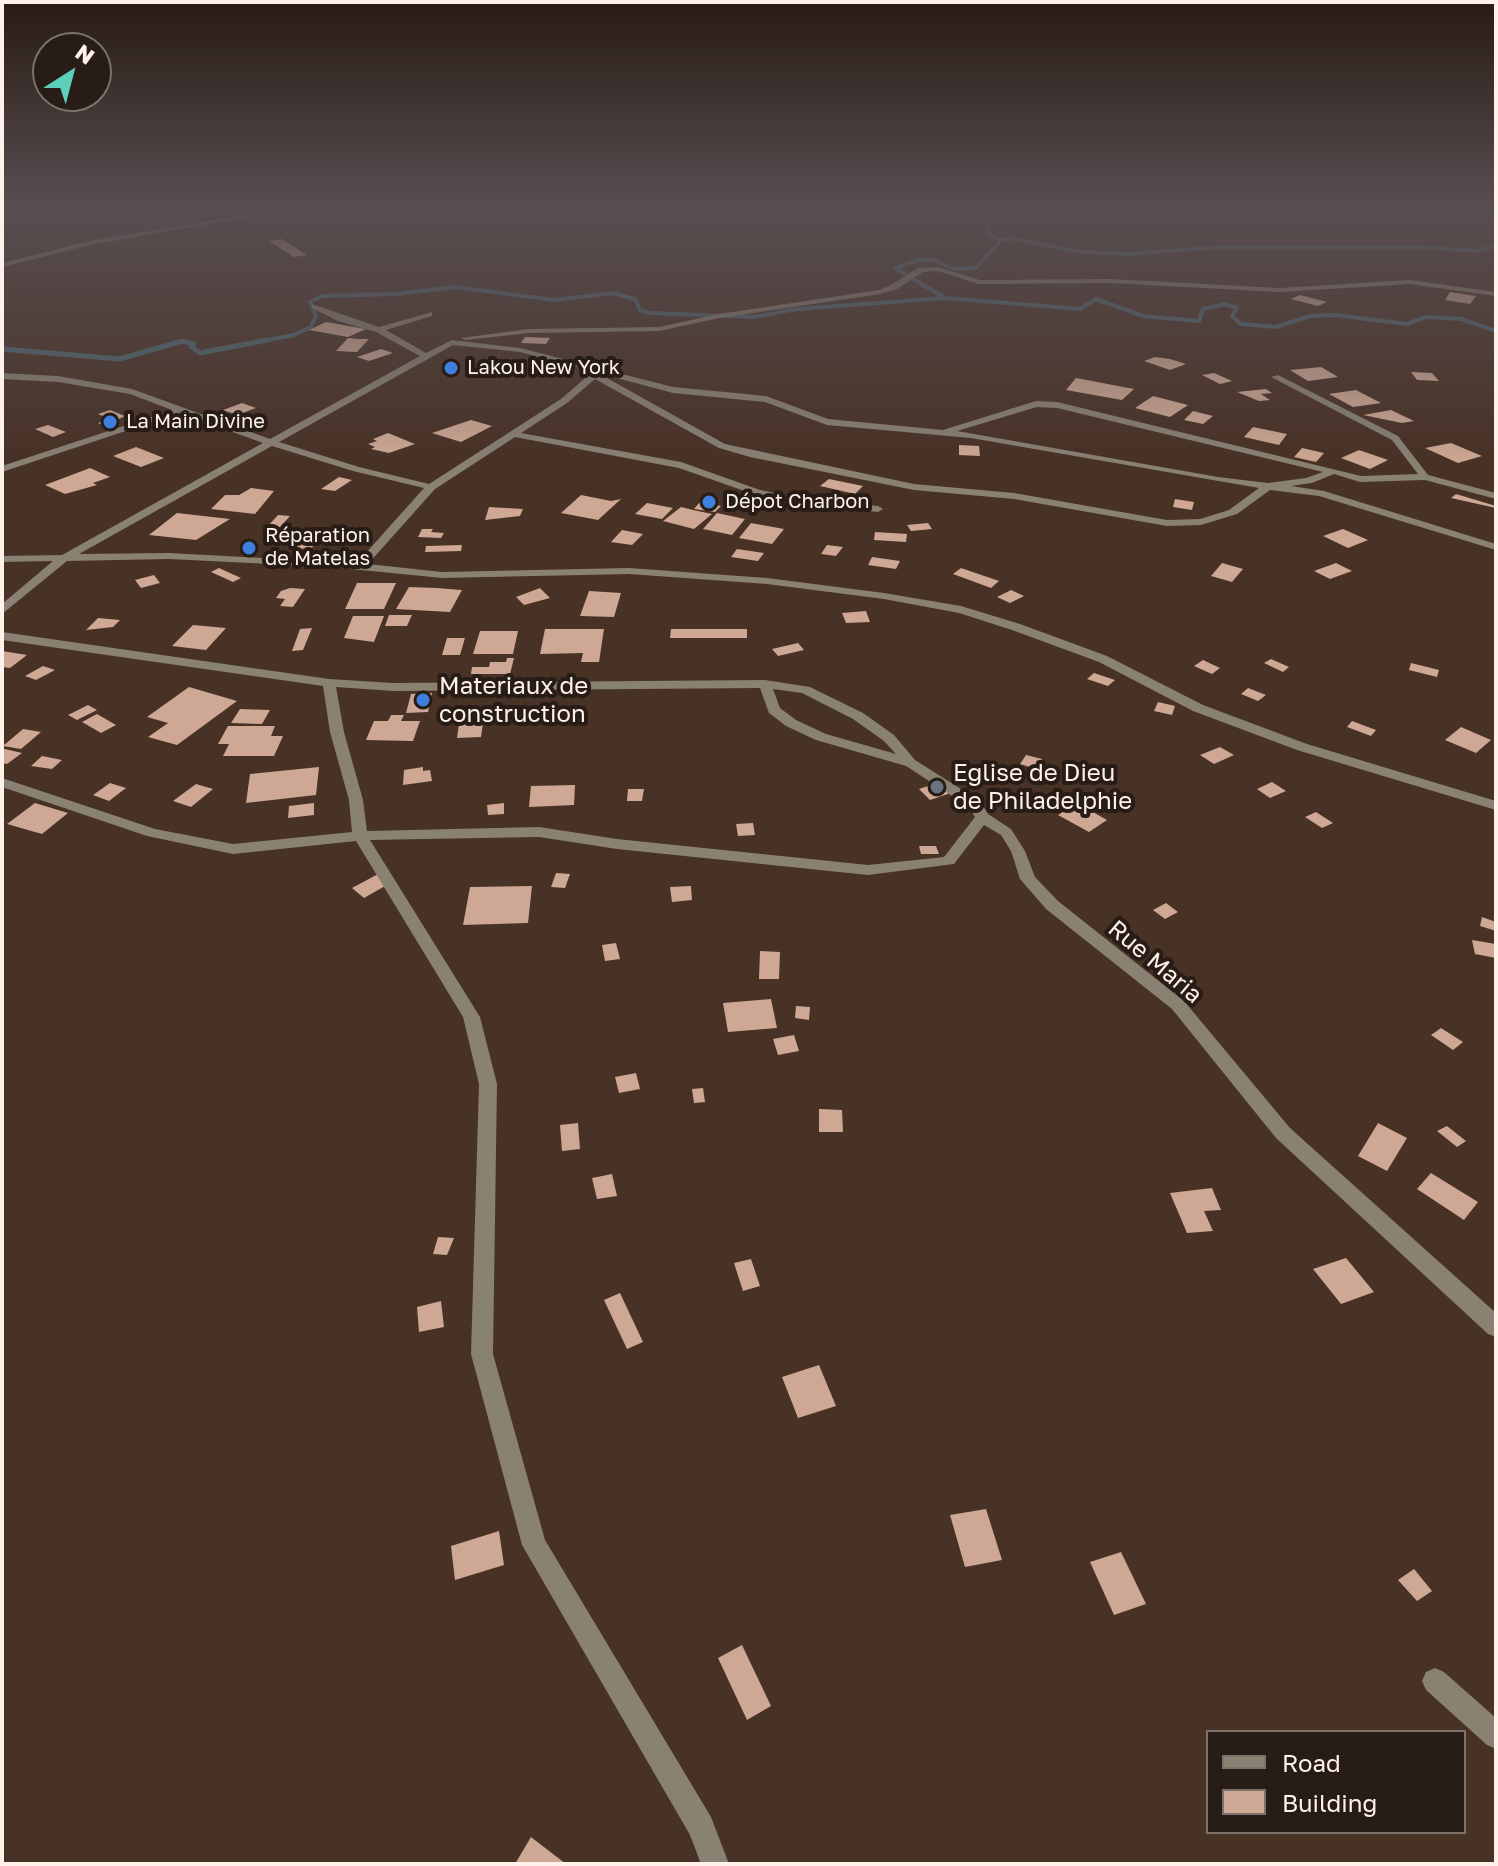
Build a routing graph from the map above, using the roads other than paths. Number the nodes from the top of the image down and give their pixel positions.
1 (866, 294) edge
2 (315, 306) dead end
3 (429, 314) dead end
4 (379, 330) junction
5 (452, 342) junction
6 (426, 356) junction
7 (592, 371) junction
8 (2, 376) edge
9 (1275, 377) dead end
10 (180, 410) junction
11 (941, 433) junction
12 (514, 434) junction
13 (268, 442) junction
14 (2, 469) edge
15 (1333, 471) junction
16 (1425, 477) junction
17 (1360, 479) junction
18 (1269, 486) junction
19 (431, 487) junction
20 (1496, 496) edge
21 (1334, 497) junction
22 (878, 509) dead end
23 (1496, 547) edge
24 (64, 558) junction
25 (2, 559) edge
26 (359, 568) junction
27 (2, 610) edge
28 (2, 636) edge
29 (329, 683) junction
30 (765, 684) junction
31 (911, 763) junction
32 (2, 782) edge
33 (1496, 806) edge
34 (982, 817) junction
35 (360, 836) junction
36 (1496, 1327) edge
37 (1435, 1681) dead end
38 (1496, 1736) edge
39 (715, 1864) edge

1 - 5 street
2 - 4 street
3 - 4 street
4 - 6 street
5 - 6 street
5 - 7 street
6 - 13 street
7 - 11 street
7 - 12 street
7 - 18 street
8 - 10 street
9 - 16 street
10 - 13 street
10 - 14 street
11 - 15 street
11 - 18 street
12 - 19 street
12 - 22 street
13 - 19 street
13 - 24 street
15 - 17 street
15 - 18 street
16 - 17 street
16 - 20 street
17 - 21 street
18 - 21 street
19 - 26 street
21 - 23 street
24 - 25 street
24 - 26 street
24 - 27 street
26 - 33 street
28 - 29 street
29 - 30 street
29 - 35 street
30 - 31 street
30 - 31 street, Rue Maria
31 - 34 street, Rue Maria
32 - 35 street
34 - 35 street
34 - 36 street, Rue Maria
35 - 39 street
37 - 38 street

